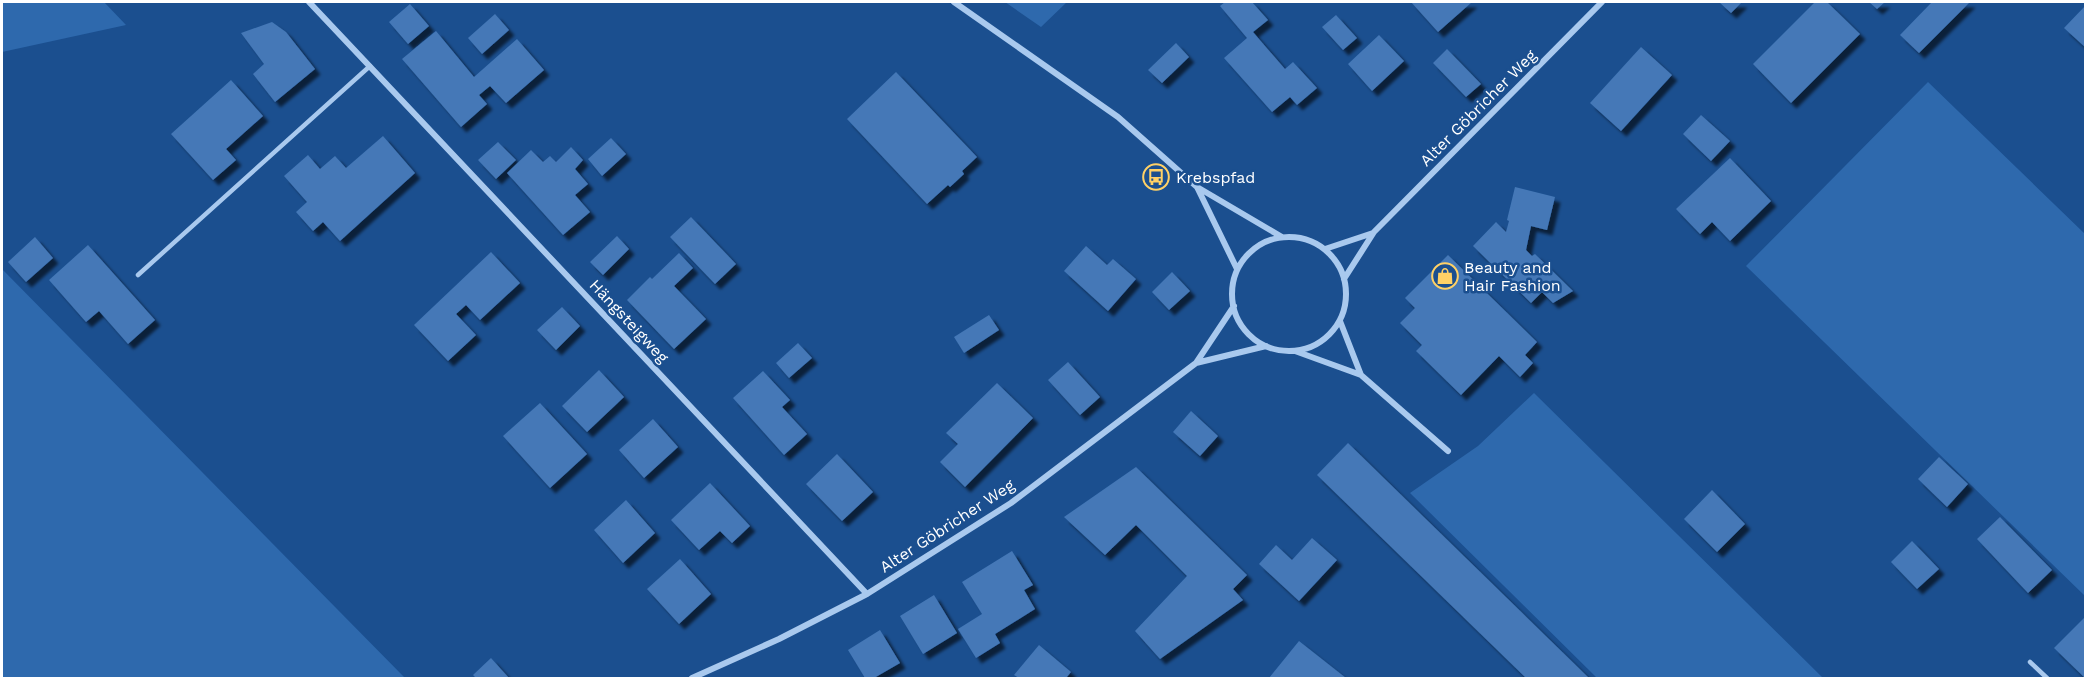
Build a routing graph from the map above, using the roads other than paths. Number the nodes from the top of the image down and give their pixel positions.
1 (309, 2) edge
2 (954, 2) edge
3 (1602, 2) edge
4 (370, 66) junction
5 (1197, 187) junction
6 (1374, 232) junction
7 (1282, 237) junction
8 (1325, 249) junction
9 (1237, 269) junction
10 (138, 275) dead end
11 (1344, 279) junction
12 (1234, 306) junction
13 (1340, 321) junction
14 (1266, 346) junction
15 (1294, 351) junction
16 (1196, 363) junction
17 (1361, 375) junction
18 (1448, 451) dead end
19 (867, 594) junction
20 (2030, 662) dead end
21 (692, 678) edge
22 (2047, 678) edge

1 - 4 street, Hängsteigweg
2 - 5 street
3 - 6 street, Alter Göbricher Weg
4 - 10 lane
4 - 19 street, Hängsteigweg
5 - 7 street
5 - 9 street
6 - 8 street, Alter Göbricher Weg
6 - 11 street, Alter Göbricher Weg
7 - 8 street
7 - 9 street
8 - 11 street
9 - 12 street
11 - 13 street
12 - 14 street
12 - 16 street, Alter Göbricher Weg
13 - 15 street
13 - 17 street
14 - 15 street
14 - 16 street, Alter Göbricher Weg
15 - 17 street
16 - 19 street, Alter Göbricher Weg
17 - 18 street
19 - 21 street, Alter Göbricher Weg
20 - 22 lane

